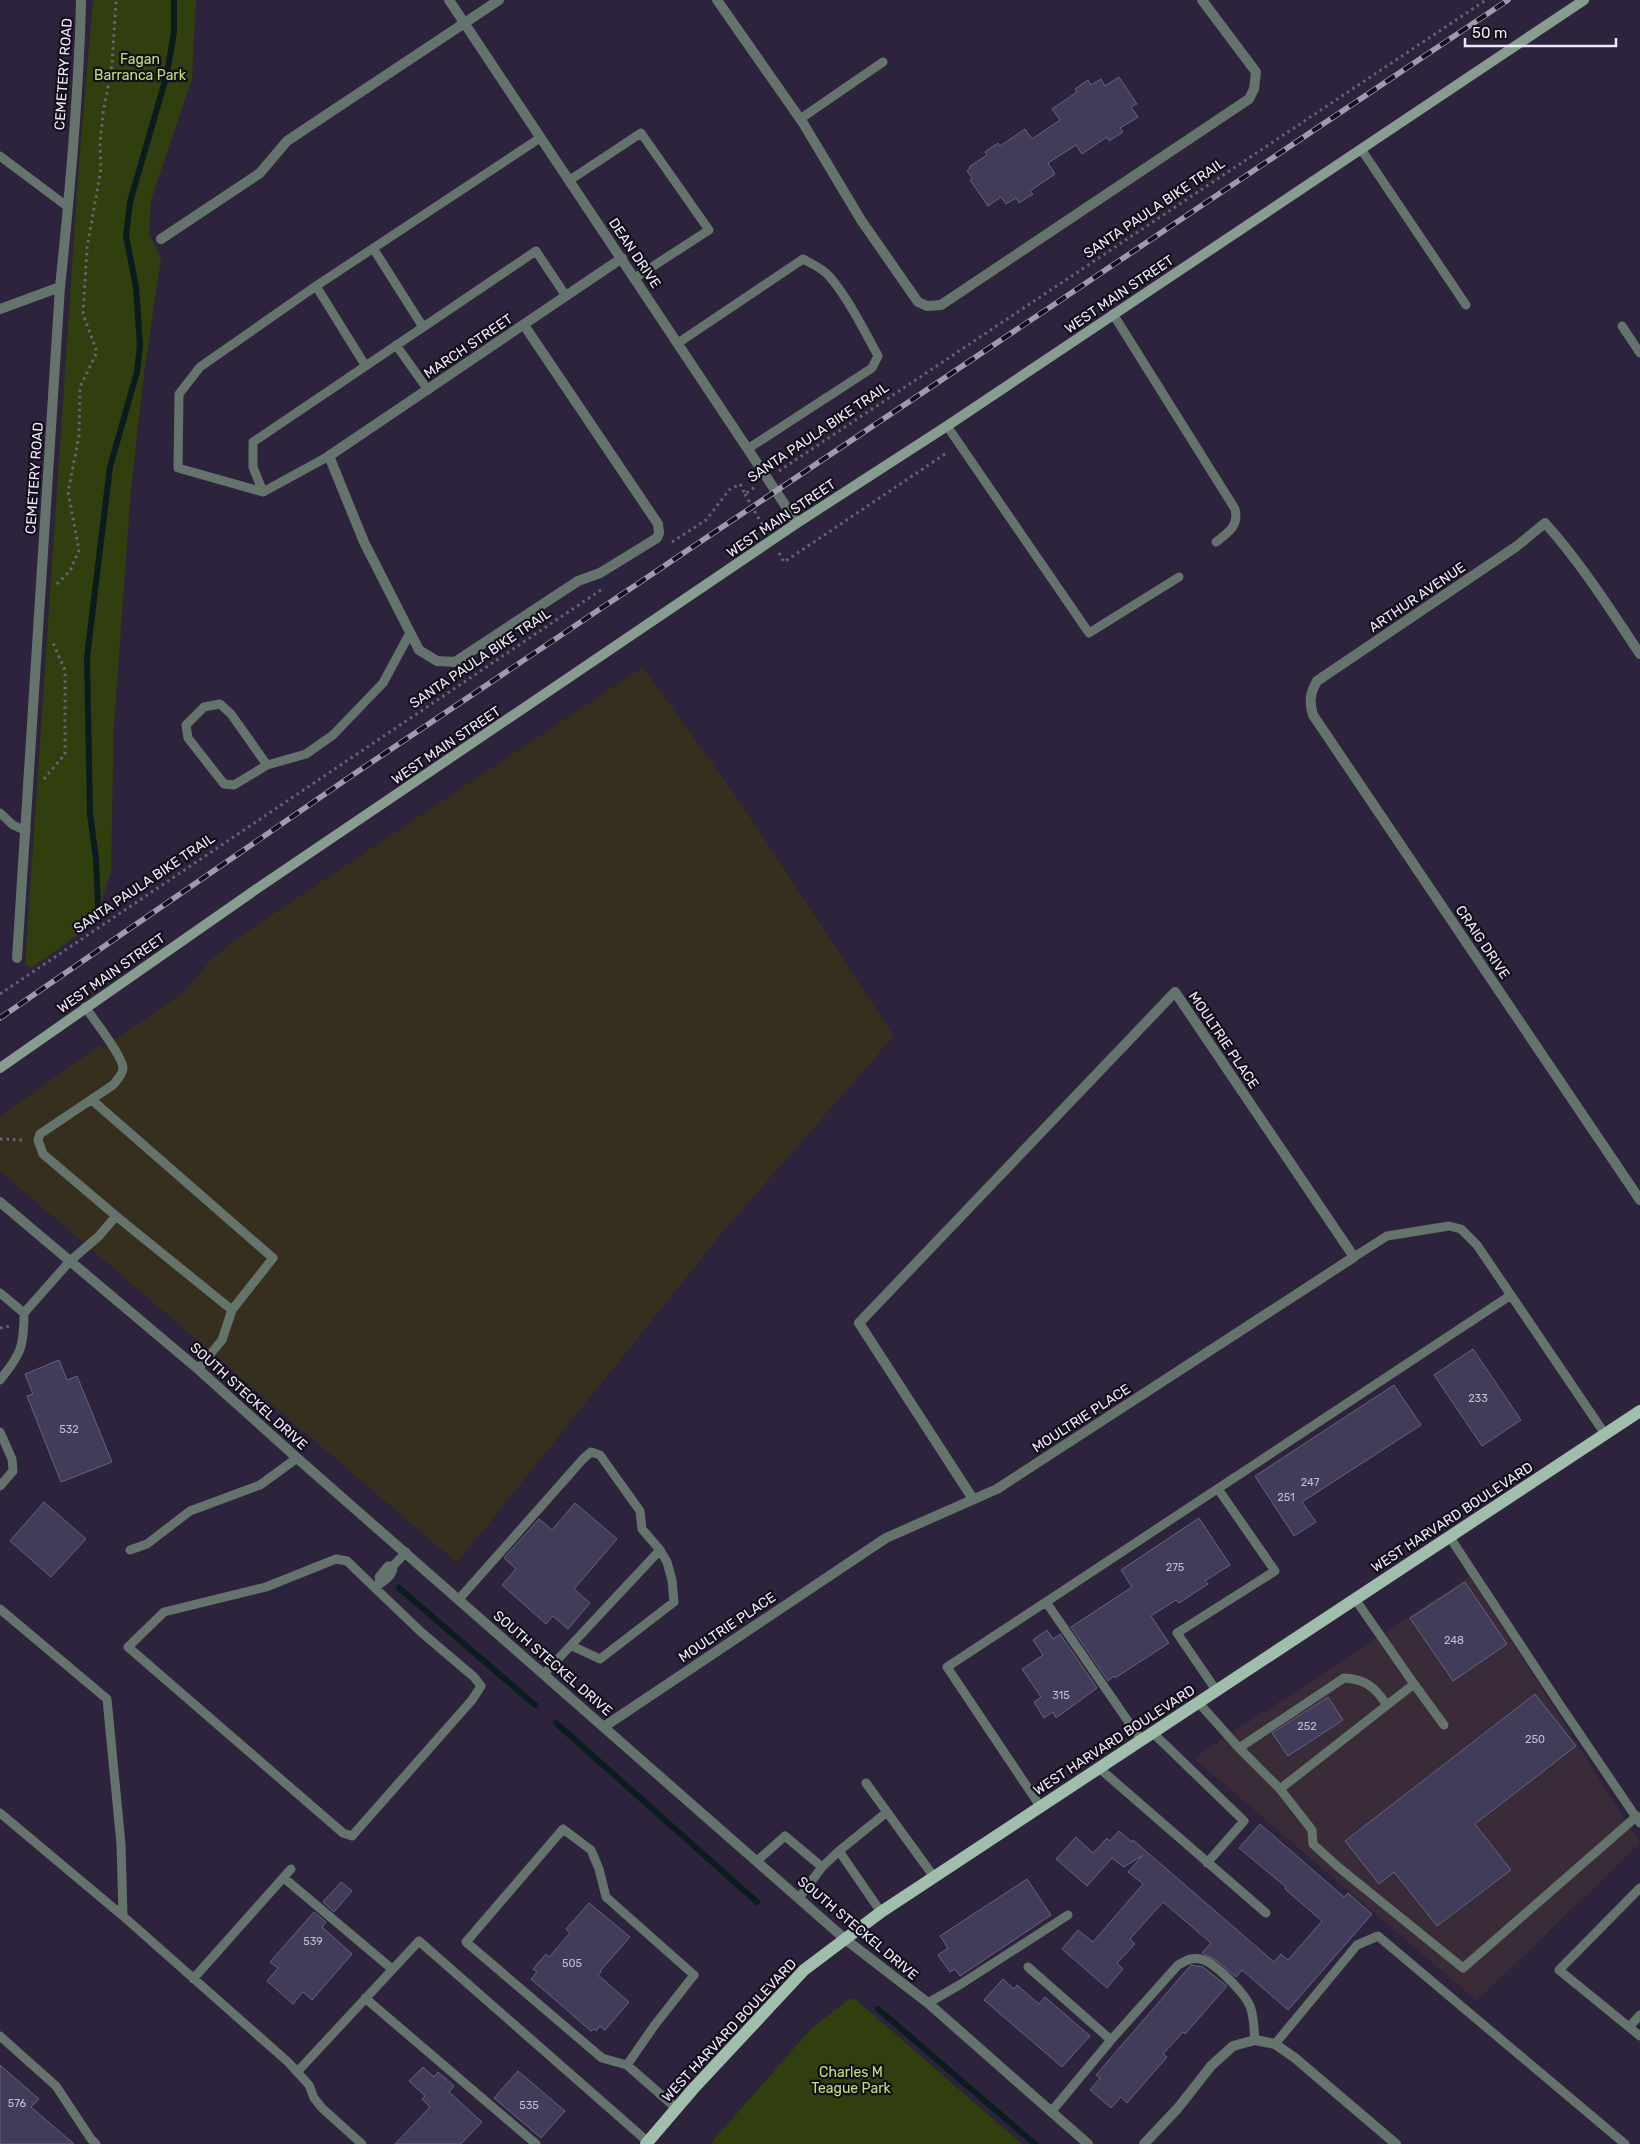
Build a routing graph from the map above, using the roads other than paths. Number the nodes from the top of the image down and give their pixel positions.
1 (81, 0) edge
2 (449, 0) edge
3 (499, 0) edge
4 (716, 0) edge
5 (1202, 0) edge
6 (1584, 0) edge
7 (465, 22) junction
8 (884, 62) dead end
9 (800, 119) junction
10 (540, 138) junction
11 (1360, 149) junction
12 (0, 156) edge
13 (570, 180) junction
14 (68, 208) junction
15 (161, 239) dead end
16 (373, 248) junction
17 (622, 258) junction
18 (635, 278) junction
19 (316, 286) junction
20 (60, 287) junction
21 (566, 296) junction
22 (1466, 305) dead end
23 (0, 309) edge
24 (1113, 314) junction
25 (524, 325) junction
26 (1622, 326) dead end
27 (423, 327) junction
28 (678, 342) junction
29 (396, 344) junction
30 (1640, 353) edge
31 (365, 365) junction
32 (428, 390) junction
33 (947, 426) junction
34 (749, 448) junction
35 (329, 456) junction
36 (263, 492) junction
37 (797, 523) junction
38 (1216, 542) dead end
39 (1179, 577) dead end
40 (410, 633) junction
41 (1640, 654) edge
42 (1310, 697) joint
43 (267, 765) junction
44 (0, 813) edge
45 (26, 831) junction
46 (17, 958) dead end
47 (85, 1007) junction
48 (0, 1068) edge
49 (92, 1100) junction
50 (1640, 1200) edge
51 (0, 1202) edge
52 (116, 1216) junction
53 (1354, 1257) junction
54 (70, 1261) junction
55 (0, 1293) edge
56 (1511, 1295) junction
57 (232, 1310) junction
58 (24, 1314) junction
59 (198, 1369) junction
60 (0, 1380) edge
61 (1640, 1411) edge
62 (0, 1432) edge
63 (1605, 1434) junction
64 (297, 1458) junction
65 (0, 1486) edge
66 (1218, 1489) junction
67 (973, 1499) junction
68 (1449, 1536) junction
69 (130, 1550) dead end
70 (660, 1550) junction
71 (406, 1552) junction
72 (378, 1586) junction
73 (459, 1599) junction
74 (1355, 1599) junction
75 (1046, 1602) junction
76 (0, 1609) edge
77 (572, 1646) junction
78 (544, 1674) junction
79 (1414, 1684) junction
80 (1216, 1690) junction
81 (1198, 1702) junction
82 (1386, 1704) junction
83 (1444, 1725) dead end
84 (604, 1726) junction
85 (1152, 1732) junction
86 (1141, 1740) junction
87 (1239, 1748) junction
88 (1099, 1768) junction
89 (866, 1783) dead end
90 (1280, 1789) junction
91 (1040, 1806) junction
92 (887, 1812) junction
93 (0, 1813) edge
94 (1638, 1820) edge
95 (839, 1851) junction
96 (757, 1861) junction
97 (1207, 1863) junction
98 (822, 1867) junction
99 (291, 1869) dead end
100 (934, 1877) junction
101 (284, 1878) junction
102 (1640, 1888) edge
103 (799, 1898) junction
104 (881, 1912) junction
105 (1266, 1913) dead end
106 (1068, 1915) dead end
107 (123, 1916) junction
108 (845, 1939) junction
109 (1028, 1967) dead end
110 (392, 1969) junction
111 (193, 1979) junction
112 (365, 1998) junction
113 (928, 2003) junction
114 (1640, 2015) edge
115 (1629, 2027) junction
116 (0, 2036) edge
117 (1640, 2036) edge
118 (1111, 2040) junction
119 (1255, 2040) junction
120 (1274, 2044) junction
121 (627, 2065) junction
122 (298, 2072) junction
123 (676, 2108) junction
124 (1051, 2112) junction
125 (647, 2143) edge
126 (96, 2144) edge
127 (362, 2144) edge
128 (536, 2144) edge
129 (1088, 2144) edge
130 (1144, 2144) edge
131 (1396, 2144) edge
132 (1625, 2144) edge

1 - 14 street, CEMETERY ROAD
2 - 7 street, DEAN DRIVE
3 - 7 street
4 - 9 street
5 - 9 street
6 - 11 street, WEST MAIN STREET
7 - 10 street, DEAN DRIVE
7 - 15 street
8 - 9 lane
10 - 13 street, DEAN DRIVE
10 - 16 lane
11 - 22 lane
11 - 24 street, WEST MAIN STREET
12 - 14 lane
13 - 17 street, DEAN DRIVE
13 - 18 lane
14 - 20 street, CEMETERY ROAD
16 - 19 lane
16 - 27 lane
17 - 18 street, DEAN DRIVE
17 - 21 street, MARCH STREET
18 - 28 street, DEAN DRIVE
19 - 31 lane
19 - 36 lane
20 - 23 street
20 - 45 street, CEMETERY ROAD
21 - 25 street, MARCH STREET
21 - 27 lane
24 - 33 street, WEST MAIN STREET
24 - 38 lane
25 - 32 street, MARCH STREET
25 - 40 street
26 - 30 lane
27 - 29 lane
28 - 34 street, DEAN DRIVE
28 - 34 lane
29 - 31 lane
29 - 32 lane
31 - 36 lane
32 - 35 street, MARCH STREET
33 - 37 street, WEST MAIN STREET
33 - 39 lane
34 - 37 street, DEAN DRIVE
35 - 36 lane
35 - 40 street
37 - 47 street, WEST MAIN STREET
40 - 43 lane
41 - 42 street, ARTHUR AVENUE
42 - 50 street, CRAIG DRIVE
43 - 43 lane
44 - 45 lane
45 - 46 street, CEMETERY ROAD
47 - 48 street, WEST MAIN STREET
47 - 49 lane
49 - 52 lane
49 - 57 lane
51 - 54 street, SOUTH STECKEL DRIVE
52 - 54 lane
52 - 57 lane
53 - 56 lane
53 - 67 street, MOULTRIE PLACE
53 - 67 street, MOULTRIE PLACE
54 - 58 lane
54 - 59 street, SOUTH STECKEL DRIVE
55 - 58 lane
56 - 63 lane
56 - 66 lane
57 - 59 lane
58 - 60 lane
59 - 64 street, SOUTH STECKEL DRIVE
61 - 63 main road, WEST HARVARD BOULEVARD
62 - 65 lane
63 - 68 main road, WEST HARVARD BOULEVARD
64 - 69 lane
64 - 71 street, SOUTH STECKEL DRIVE
66 - 75 lane
66 - 80 lane
67 - 84 street, MOULTRIE PLACE
68 - 74 main road, WEST HARVARD BOULEVARD
68 - 94 lane
70 - 73 lane
70 - 77 lane
70 - 77 lane
71 - 72 lane
71 - 73 street, SOUTH STECKEL DRIVE
72 - 72 lane
73 - 78 street, SOUTH STECKEL DRIVE
74 - 79 lane
74 - 80 main road, WEST HARVARD BOULEVARD
75 - 86 lane
75 - 91 lane
76 - 107 lane
77 - 78 lane
78 - 84 street, SOUTH STECKEL DRIVE
79 - 82 lane
79 - 83 lane
80 - 81 main road, WEST HARVARD BOULEVARD
81 - 85 main road, WEST HARVARD BOULEVARD
81 - 87 lane
82 - 87 lane
82 - 90 lane
84 - 96 street, SOUTH STECKEL DRIVE
85 - 86 main road, WEST HARVARD BOULEVARD
85 - 97 lane
86 - 88 main road, WEST HARVARD BOULEVARD
87 - 90 lane
88 - 91 main road, WEST HARVARD BOULEVARD
88 - 97 lane
89 - 92 lane
90 - 94 lane
91 - 100 main road, WEST HARVARD BOULEVARD
92 - 95 lane
92 - 100 lane
93 - 107 lane
95 - 98 lane
95 - 104 lane
96 - 98 lane
96 - 103 street, SOUTH STECKEL DRIVE
97 - 105 lane
98 - 103 lane
99 - 101 lane
100 - 104 main road, WEST HARVARD BOULEVARD
101 - 110 lane
101 - 111 lane
102 - 115 lane
103 - 108 street, SOUTH STECKEL DRIVE
104 - 108 main road, WEST HARVARD BOULEVARD
106 - 113 lane
107 - 111 lane
108 - 113 street, SOUTH STECKEL DRIVE
108 - 123 main road, WEST HARVARD BOULEVARD
109 - 118 lane
110 - 112 lane
110 - 125 lane
111 - 122 lane
112 - 122 lane
112 - 128 lane
113 - 124 street, SOUTH STECKEL DRIVE
114 - 115 lane
115 - 117 lane
116 - 126 lane
118 - 119 lane
118 - 124 lane
119 - 120 street
119 - 130 street
120 - 131 street
120 - 132 lane
121 - 121 lane
121 - 123 lane
122 - 127 lane
123 - 125 main road, WEST HARVARD BOULEVARD
124 - 129 street, SOUTH STECKEL DRIVE

